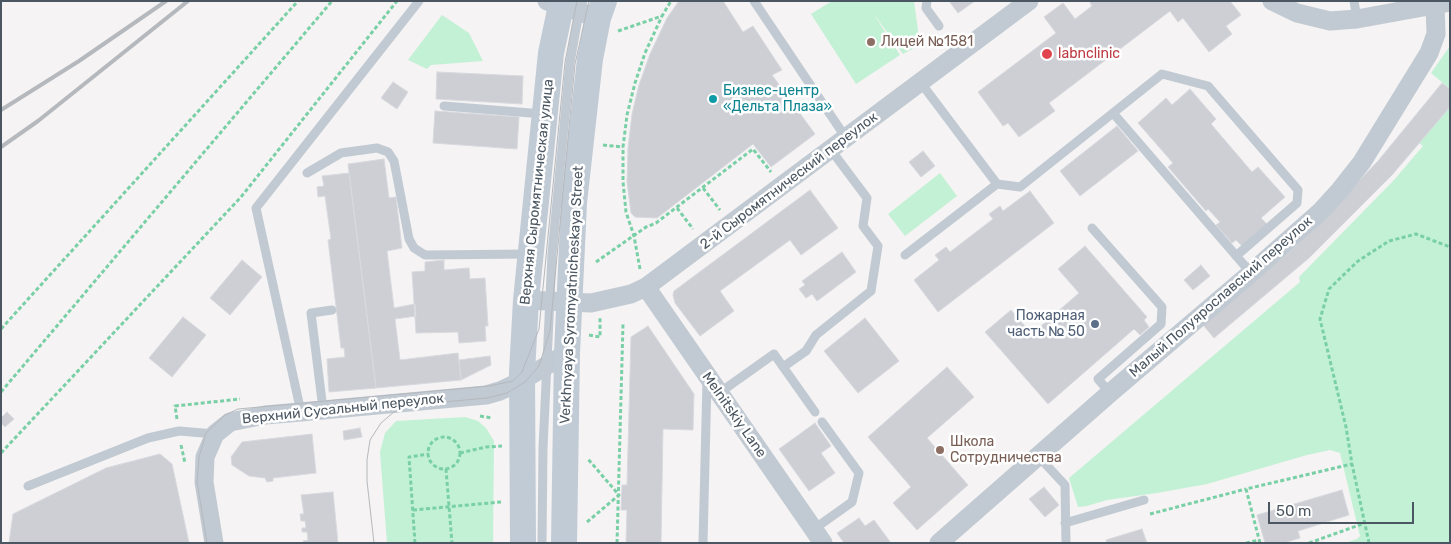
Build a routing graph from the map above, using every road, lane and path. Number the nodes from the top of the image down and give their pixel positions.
1 (298, 1) edge
2 (332, 1) edge
3 (397, 1) edge
4 (420, 1) edge
5 (671, 1) edge
6 (754, 1) edge
7 (928, 1) edge
8 (1030, 1) edge
9 (1272, 1) edge
10 (1442, 3) edge
11 (576, 6) edge
12 (1356, 10) edge
13 (662, 16) junction
14 (939, 26) dead end
15 (623, 29) dead end
16 (921, 83) junction
17 (444, 106) dead end
18 (1113, 113) junction
19 (544, 114) junction
20 (846, 139) junction
21 (606, 146) dead end
22 (623, 147) junction
23 (832, 150) junction
24 (307, 173) dead end
25 (772, 173) dead end
26 (997, 184) junction
27 (703, 188) junction
28 (676, 208) junction
29 (720, 210) dead end
30 (1092, 228) dead end
31 (696, 234) dead end
32 (634, 236) junction
33 (1450, 247) edge
34 (530, 254) junction
35 (905, 255) dead end
36 (1236, 256) junction
37 (596, 262) dead end
38 (1251, 273) junction
39 (643, 281) junction
40 (548, 302) junction
41 (332, 310) dead end
42 (601, 313) dead end
43 (623, 324) dead end
44 (1, 329) edge
45 (589, 335) dead end
46 (567, 353) junction
47 (783, 367) junction
48 (708, 376) junction
49 (523, 380) junction
50 (1, 392) edge
51 (719, 393) junction
52 (1110, 393) junction
53 (324, 409) junction
54 (301, 412) junction
55 (814, 412) dead end
56 (822, 422) dead end
57 (215, 434) junction
58 (495, 446) dead end
59 (1, 453) edge
60 (460, 453) junction
61 (428, 454) junction
62 (584, 455) dead end
63 (1038, 456) junction
64 (1352, 464) junction
65 (446, 469) junction
66 (28, 486) dead end
67 (1246, 489) junction
68 (618, 495) junction
69 (1144, 500) joint
70 (501, 502) dead end
71 (450, 507) junction
72 (413, 510) junction
73 (1066, 523) junction
74 (1365, 523) junction
75 (583, 525) dead end
76 (818, 536) edge
77 (1259, 541) edge
78 (214, 543) edge
79 (415, 543) edge
80 (452, 543) edge
81 (523, 543) edge
82 (542, 543) edge
83 (564, 543) edge
84 (617, 543) edge
85 (703, 543) edge
86 (940, 543) edge
87 (1066, 543) edge
88 (1246, 543) edge
89 (1309, 543) edge
90 (1370, 543) edge

1 - 44 path
2 - 50 path
3 - 59 path
4 - 54 lane
5 - 13 path
6 - 20 lane
7 - 14 lane
8 - 16 street, 2-й Сыромятнический переулок
9 - 12 street
10 - 12 street
10 - 38 street, Малый Полуярославский переулок
11 - 19 main road, Верхняя Сыромятническая улица
11 - 40 main road, Verkhnyaya Syromyatnicheskaya Street
13 - 15 path
13 - 22 path
16 - 20 street, 2-й Сыромятнический переулок
16 - 26 lane
17 - 19 lane
18 - 26 lane
18 - 36 lane
18 - 36 lane
19 - 34 main road, Верхняя Сыромятническая улица
20 - 23 street, 2-й Сыромятнический переулок
21 - 22 path
22 - 32 path
23 - 39 street, 2-й Сыромятнический переулок
23 - 47 lane
24 - 34 lane
25 - 27 path
26 - 35 lane
27 - 28 path
27 - 29 path
28 - 31 path
28 - 32 path
30 - 52 lane
32 - 37 path
32 - 39 path
33 - 64 path
34 - 40 main road, Верхняя Сыромятническая улица
36 - 38 lane
38 - 52 street, Малый Полуярославский переулок
39 - 40 street, 2-й Сыромятнический переулок
39 - 48 street, Melnitskiy Lane
40 - 46 main road, Verkhnyaya Syromyatnicheskaya Street
40 - 49 main road, Верхняя Сыромятническая улица
40 - 82 lane
41 - 53 lane
42 - 45 path
43 - 68 path
46 - 49 street, Верхний Сусальный переулок
46 - 83 main road, Verkhnyaya Syromyatnicheskaya Street
47 - 51 lane
47 - 55 lane
48 - 51 street, Melnitskiy Lane
48 - 85 lane
49 - 53 street, Верхний Сусальный переулок
49 - 81 main road
51 - 76 street, Melnitskiy Lane
52 - 63 street, Малый Полуярославский переулок
53 - 54 street, Верхний Сусальный переулок
54 - 57 street, Верхний Сусальный переулок
56 - 76 lane
57 - 66 lane
57 - 78 street
58 - 60 path
60 - 61 path
60 - 65 path
61 - 65 path
61 - 72 path
62 - 68 path
63 - 73 lane
63 - 86 street, Малый Полуярославский переулок
64 - 67 path
64 - 74 path
65 - 71 path
67 - 69 path
67 - 77 path
68 - 75 path
68 - 84 path
69 - 73 lane
70 - 71 path
71 - 72 path
71 - 80 path
72 - 79 path
73 - 87 lane
74 - 89 path
74 - 90 path
77 - 88 path

